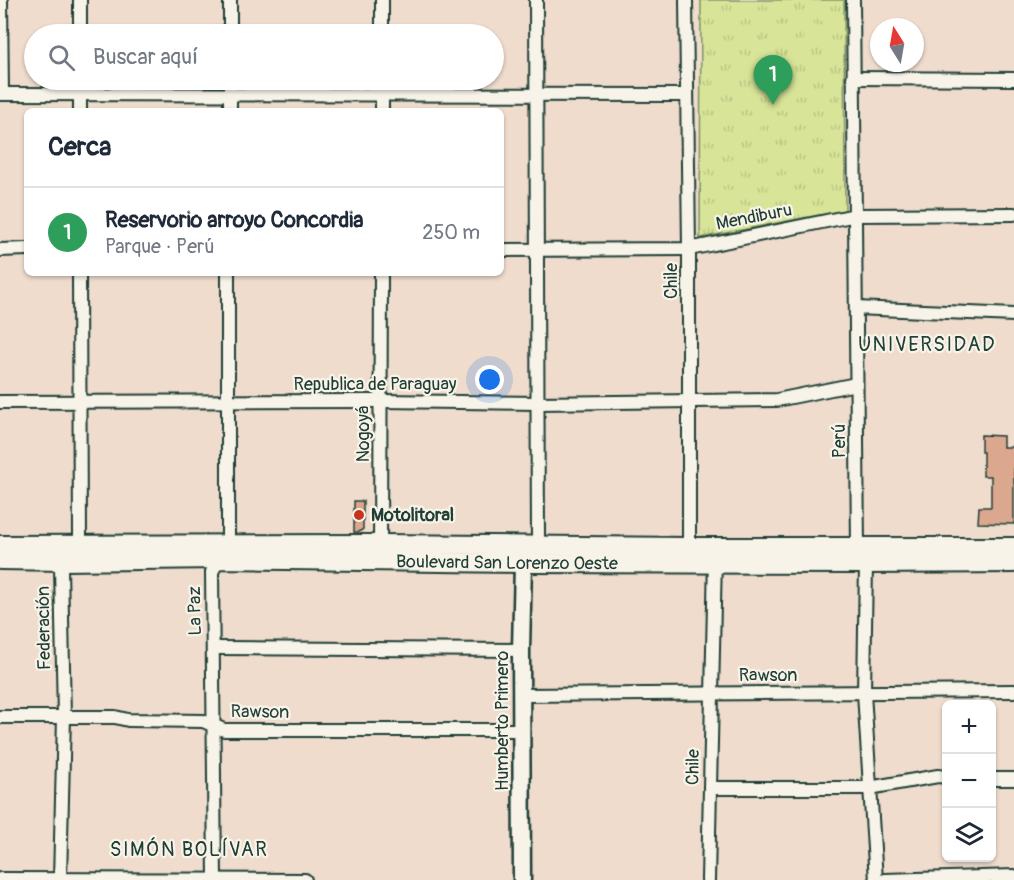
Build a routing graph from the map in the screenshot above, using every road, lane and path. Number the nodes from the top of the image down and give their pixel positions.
1 (1, 0) edge
2 (80, 0) edge
3 (230, 0) edge
4 (382, 0) edge
5 (536, 0) edge
6 (686, 0) edge
7 (853, 0) edge
8 (80, 24) edge
9 (230, 24) edge
10 (382, 24) edge
11 (853, 78) junction
12 (1014, 79) edge
13 (80, 90) edge
14 (230, 90) edge
15 (382, 90) edge
16 (1, 94) edge
17 (80, 94) junction
18 (230, 94) junction
19 (686, 95) junction
20 (382, 96) junction
21 (536, 96) junction
22 (80, 108) edge
23 (230, 108) edge
24 (382, 108) edge
25 (1014, 214) edge
26 (856, 215) junction
27 (24, 249) edge
28 (689, 249) junction
29 (0, 250) edge
30 (504, 250) edge
31 (536, 250) junction
32 (80, 276) edge
33 (228, 276) edge
34 (381, 276) edge
35 (856, 308) junction
36 (1014, 315) edge
37 (856, 384) junction
38 (382, 401) junction
39 (690, 401) junction
40 (0, 402) edge
41 (228, 402) junction
42 (80, 403) junction
43 (538, 403) junction
44 (0, 545) edge
45 (77, 545) junction
46 (534, 546) junction
47 (1014, 547) edge
48 (222, 552) junction
49 (380, 552) junction
50 (689, 555) junction
51 (715, 555) junction
52 (862, 556) junction
53 (0, 560) edge
54 (64, 561) junction
55 (523, 563) junction
56 (1014, 563) edge
57 (214, 648) junction
58 (521, 650) junction
59 (1014, 691) edge
60 (711, 693) junction
61 (864, 693) junction
62 (522, 695) junction
63 (0, 717) edge
64 (64, 717) junction
65 (214, 726) junction
66 (521, 730) junction
67 (942, 776) edge
68 (996, 779) edge
69 (1014, 779) edge
70 (711, 788) junction
71 (869, 788) junction
72 (1014, 876) edge
73 (0, 879) edge
74 (60, 879) edge
75 (214, 879) edge
76 (305, 880) edge
77 (522, 880) edge
78 (708, 880) edge
79 (876, 880) edge
80 (885, 880) edge

1 - 16 street
2 - 8 street
3 - 9 street
4 - 10 street
5 - 21 street
6 - 19 street, Chile
7 - 11 street, Perú
11 - 12 street
11 - 26 street, Perú
13 - 17 street
14 - 18 street
15 - 20 street
16 - 17 street
17 - 18 street
17 - 22 street
18 - 20 street
18 - 23 street
19 - 21 street
19 - 28 street, Chile
20 - 21 street
20 - 24 street
21 - 31 street
25 - 26 street, Mendiburu
26 - 28 street, Mendiburu
26 - 35 street, Perú
27 - 29 street
28 - 31 street, Mendiburu
28 - 39 street, Chile
30 - 31 street, Mendiburu
31 - 43 street
32 - 42 street
33 - 41 street, La Paz
34 - 38 street, Nogoyá
35 - 36 street
35 - 37 street, Perú
37 - 39 street, Republica de Paraguay
37 - 52 street, Perú
38 - 41 street, Republica de Paraguay
38 - 43 street, Republica de Paraguay
38 - 49 street, Nogoyá
39 - 43 street, Republica de Paraguay
39 - 50 street, Chile
40 - 42 street, Republica de Paraguay
41 - 42 street, Republica de Paraguay
41 - 48 street, La Paz
42 - 45 street
43 - 46 street
44 - 45 main road, Boulevard San Lorenzo Oeste
45 - 48 main road, Boulevard San Lorenzo Oeste
45 - 54 street, Federación
46 - 49 main road, Boulevard San Lorenzo Oeste
46 - 50 main road, Boulevard San Lorenzo Oeste
46 - 55 street
47 - 52 main road, Boulevard San Lorenzo Oeste
48 - 49 main road, Boulevard San Lorenzo Oeste
48 - 54 main road, Boulevard San Lorenzo Oeste
48 - 57 street, La Paz
49 - 55 main road, Boulevard San Lorenzo Oeste
50 - 51 main road, Boulevard San Lorenzo Oeste
50 - 55 main road, Boulevard San Lorenzo Oeste
51 - 52 main road, Boulevard San Lorenzo Oeste
51 - 60 street, Chile
52 - 56 main road, Boulevard San Lorenzo Oeste
52 - 61 street, Perú
53 - 54 main road, Boulevard San Lorenzo Oeste
54 - 64 street, Federación
55 - 58 street, Humberto Primero
57 - 58 street
57 - 65 street, La Paz
58 - 62 street, Humberto Primero
59 - 61 street, Rawson
60 - 61 street, Rawson
60 - 62 street, Rawson
60 - 70 street, Chile
61 - 71 street, Perú
62 - 66 street, Humberto Primero
63 - 64 street, Rawson
64 - 65 street, Rawson
64 - 74 street, Federación
65 - 66 street, Rawson
65 - 75 street, La Paz
66 - 77 street, Humberto Primero
67 - 71 street
68 - 69 street
70 - 71 street
70 - 78 street, Chile
71 - 79 street, Perú
72 - 80 street
73 - 74 street
74 - 75 street
75 - 76 street

